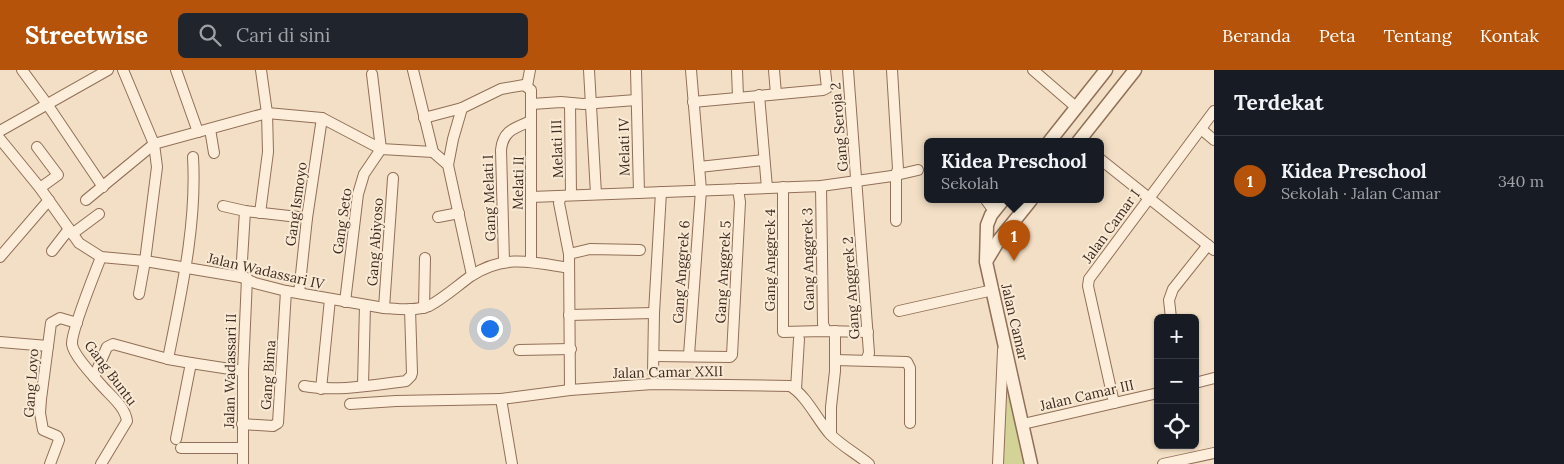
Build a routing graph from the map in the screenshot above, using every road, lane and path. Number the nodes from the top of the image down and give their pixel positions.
1 (22, 70) edge
2 (108, 70) edge
3 (123, 70) edge
4 (176, 70) edge
5 (261, 70) edge
6 (413, 70) edge
7 (530, 70) edge
8 (590, 70) edge
9 (636, 70) edge
10 (691, 70) edge
11 (737, 70) edge
12 (774, 70) edge
13 (825, 70) edge
14 (848, 70) edge
15 (892, 70) edge
16 (1032, 70) edge
17 (1106, 70) edge
18 (1135, 70) edge
19 (372, 74) dead end
20 (527, 86) junction
21 (776, 94) junction
22 (759, 95) junction
23 (738, 97) junction
24 (636, 100) junction
25 (693, 102) junction
26 (570, 103) junction
27 (47, 104) junction
28 (532, 104) junction
29 (591, 104) junction
30 (462, 108) junction
31 (1076, 108) junction
32 (1214, 111) edge
33 (267, 113) junction
34 (322, 118) junction
35 (424, 118) junction
36 (532, 121) junction
37 (210, 129) junction
38 (1200, 129) junction
39 (0, 130) edge
40 (198, 132) junction
41 (1052, 138) edge
42 (1082, 138) edge
43 (0, 139) edge
44 (1214, 140) edge
45 (154, 144) junction
46 (37, 147) dead end
47 (381, 148) junction
48 (433, 152) junction
49 (214, 153) dead end
50 (193, 157) dead end
51 (764, 160) junction
52 (1104, 162) edge
53 (448, 165) junction
54 (699, 167) junction
55 (918, 170) dead end
56 (896, 174) junction
57 (393, 178) dead end
58 (858, 182) junction
59 (821, 186) junction
60 (103, 187) junction
61 (40, 188) junction
62 (767, 188) junction
63 (783, 188) junction
64 (738, 189) junction
65 (701, 190) junction
66 (661, 192) junction
67 (639, 193) junction
68 (596, 194) junction
69 (566, 195) junction
70 (531, 196) junction
71 (1148, 197) junction
72 (49, 200) junction
73 (86, 200) dead end
74 (988, 203) edge
75 (1001, 203) edge
76 (1030, 203) edge
77 (223, 206) dead end
78 (245, 211) junction
79 (994, 211) junction
80 (260, 213) junction
81 (459, 213) junction
82 (99, 214) dead end
83 (438, 217) dead end
84 (307, 218) junction
85 (896, 222) dead end
86 (987, 225) junction
87 (70, 231) junction
88 (999, 240) junction
89 (1211, 248) edge
90 (640, 250) dead end
91 (52, 251) dead end
92 (569, 252) junction
93 (0, 257) edge
94 (101, 257) junction
95 (425, 258) dead end
96 (146, 261) junction
97 (504, 261) junction
98 (531, 261) junction
99 (986, 262) junction
100 (186, 268) junction
101 (569, 268) junction
102 (472, 275) junction
103 (244, 278) junction
104 (993, 290) junction
105 (286, 291) junction
106 (299, 293) junction
107 (139, 294) dead end
108 (330, 299) junction
109 (345, 302) junction
110 (365, 305) junction
111 (384, 308) junction
112 (424, 308) junction
113 (410, 309) junction
114 (899, 311) dead end
115 (654, 313) junction
116 (1171, 314) edge
117 (569, 315) junction
118 (77, 323) junction
119 (830, 331) junction
120 (868, 332) junction
121 (1003, 334) junction
122 (799, 338) dead end
123 (0, 342) edge
124 (48, 346) junction
125 (571, 349) junction
126 (519, 350) dead end
127 (690, 355) junction
128 (654, 356) junction
129 (168, 359) junction
130 (835, 360) junction
131 (866, 360) junction
132 (191, 363) junction
133 (243, 371) junction
134 (653, 373) dead end
135 (94, 377) junction
136 (1214, 378) edge
137 (1199, 382) edge
138 (363, 385) junction
139 (304, 386) dead end
140 (321, 389) junction
141 (796, 389) junction
142 (570, 390) junction
143 (1154, 394) edge
144 (501, 399) junction
145 (1114, 403) junction
146 (350, 404) dead end
147 (910, 423) dead end
148 (242, 424) junction
149 (1023, 424) junction
150 (831, 434) junction
151 (176, 439) dead end
152 (181, 448) dead end
153 (242, 448) junction
154 (1214, 453) edge
155 (50, 464) edge
156 (101, 464) edge
157 (243, 464) edge
158 (512, 464) edge
159 (870, 464) edge
160 (998, 464) edge
161 (1031, 464) edge
162 (1163, 464) edge

1 - 27 street
2 - 27 street
3 - 45 street
4 - 40 street
5 - 33 street
6 - 35 street
7 - 20 street
8 - 29 street
9 - 24 street, Melati IV
10 - 25 street, Gang Anggrek 6
11 - 23 street
12 - 21 street
13 - 21 street
14 - 58 street, Gang Seroja 2
15 - 56 street
16 - 31 street
17 - 31 street
18 - 42 street
19 - 47 street
20 - 28 street, Melati II
20 - 30 street
21 - 22 street
22 - 23 street
22 - 51 street
23 - 25 street
24 - 29 street
24 - 67 street, Melati IV
25 - 54 street, Gang Anggrek 6
26 - 28 street
26 - 29 street
26 - 69 street, Melati III
27 - 39 street
27 - 60 street
28 - 36 street, Melati II
29 - 68 street
30 - 35 street
30 - 53 street
31 - 41 street
32 - 38 street, Jalan Camar I
33 - 34 street
33 - 37 street
33 - 80 street
34 - 47 street
34 - 84 street, Gang Ismoyo
35 - 48 street
36 - 70 street, Melati II
36 - 97 street, Gang Melati I
37 - 40 street
37 - 49 street
38 - 44 street
38 - 71 street, Jalan Camar I
40 - 45 street
43 - 61 street, Jalan Wadassari IV
45 - 60 street
45 - 96 street
46 - 61 street
47 - 48 street
47 - 109 street, Gang Seto
48 - 53 street
50 - 100 street
51 - 54 street
51 - 62 street
52 - 71 street
53 - 81 street
54 - 65 street, Gang Anggrek 6
55 - 56 street
56 - 58 street
56 - 85 street
57 - 111 street, Gang Abiyoso
58 - 59 street
58 - 120 street, Gang Anggrek 2
59 - 63 street
59 - 119 street, Gang Anggrek 3
60 - 73 street
61 - 72 street, Jalan Wadassari IV
62 - 63 street
62 - 64 street
63 - 119 street, Gang Anggrek 4
64 - 65 street
64 - 127 street, Gang Anggrek 5
65 - 66 street
65 - 127 street, Gang Anggrek 6
66 - 67 street
66 - 115 street
67 - 68 street
68 - 69 street
69 - 70 street
69 - 92 street, Melati III
70 - 98 street, Melati II
71 - 89 street
71 - 145 street, Jalan Camar I
72 - 87 street, Jalan Wadassari IV
72 - 93 street
74 - 79 street
75 - 79 street
76 - 88 street
77 - 78 street
78 - 80 street
78 - 103 street, Jalan Wadassari II
79 - 86 street
80 - 84 street
81 - 83 street
81 - 102 street
82 - 87 street
84 - 106 street, Gang Ismoyo
86 - 88 street
86 - 99 street, Jalan Camar
87 - 91 street
87 - 94 street, Jalan Wadassari IV
88 - 99 street
89 - 116 street
90 - 92 street
92 - 101 street
94 - 96 street, Jalan Wadassari IV
94 - 118 street, Gang Buntu
95 - 112 street
96 - 100 street, Jalan Wadassari IV
96 - 107 street
97 - 98 street, Jalan Wadassari IV
97 - 102 street, Jalan Wadassari IV
98 - 101 street, Jalan Wadassari IV
99 - 104 street, Jalan Camar
100 - 103 street, Jalan Wadassari IV
100 - 129 street
101 - 117 street
102 - 112 street, Jalan Wadassari IV
103 - 105 street, Jalan Wadassari IV
103 - 133 street, Jalan Wadassari II
104 - 114 street
104 - 121 street, Jalan Camar
105 - 106 street, Jalan Wadassari IV
105 - 148 street, Gang Bima
106 - 108 street, Jalan Wadassari IV
108 - 109 street, Jalan Wadassari IV
108 - 140 street
109 - 110 street, Jalan Wadassari IV
110 - 111 street, Jalan Wadassari IV
110 - 138 street
111 - 113 street, Jalan Wadassari IV
112 - 113 street, Jalan Wadassari IV
113 - 138 street
115 - 117 street
115 - 128 street
117 - 125 street
118 - 124 street, Gang Loyo
118 - 135 street, Gang Buntu
119 - 120 street
119 - 130 street, Gang Anggrek 3
120 - 131 street, Gang Anggrek 2
121 - 149 street, Jalan Camar
121 - 160 street
122 - 141 street
123 - 124 street
124 - 155 street, Gang Loyo
125 - 126 street
125 - 142 street
127 - 128 street
128 - 134 street
129 - 132 street
129 - 135 street
130 - 131 street
130 - 150 street, Gang Anggrek 3
131 - 147 street
132 - 133 street
132 - 151 street
133 - 148 street, Jalan Wadassari II
135 - 156 street, Gang Buntu
136 - 137 street
138 - 140 street
139 - 140 street
141 - 142 street, Jalan Camar XXII
141 - 150 street
142 - 144 street, Jalan Camar XXII
143 - 145 street, Jalan Camar III
144 - 146 street, Jalan Camar XXII
144 - 158 street
145 - 149 street, Jalan Camar III
148 - 153 street, Jalan Wadassari II
149 - 161 street, Jalan Camar
150 - 159 street
152 - 153 street
153 - 157 street, Jalan Wadassari II
154 - 162 street

